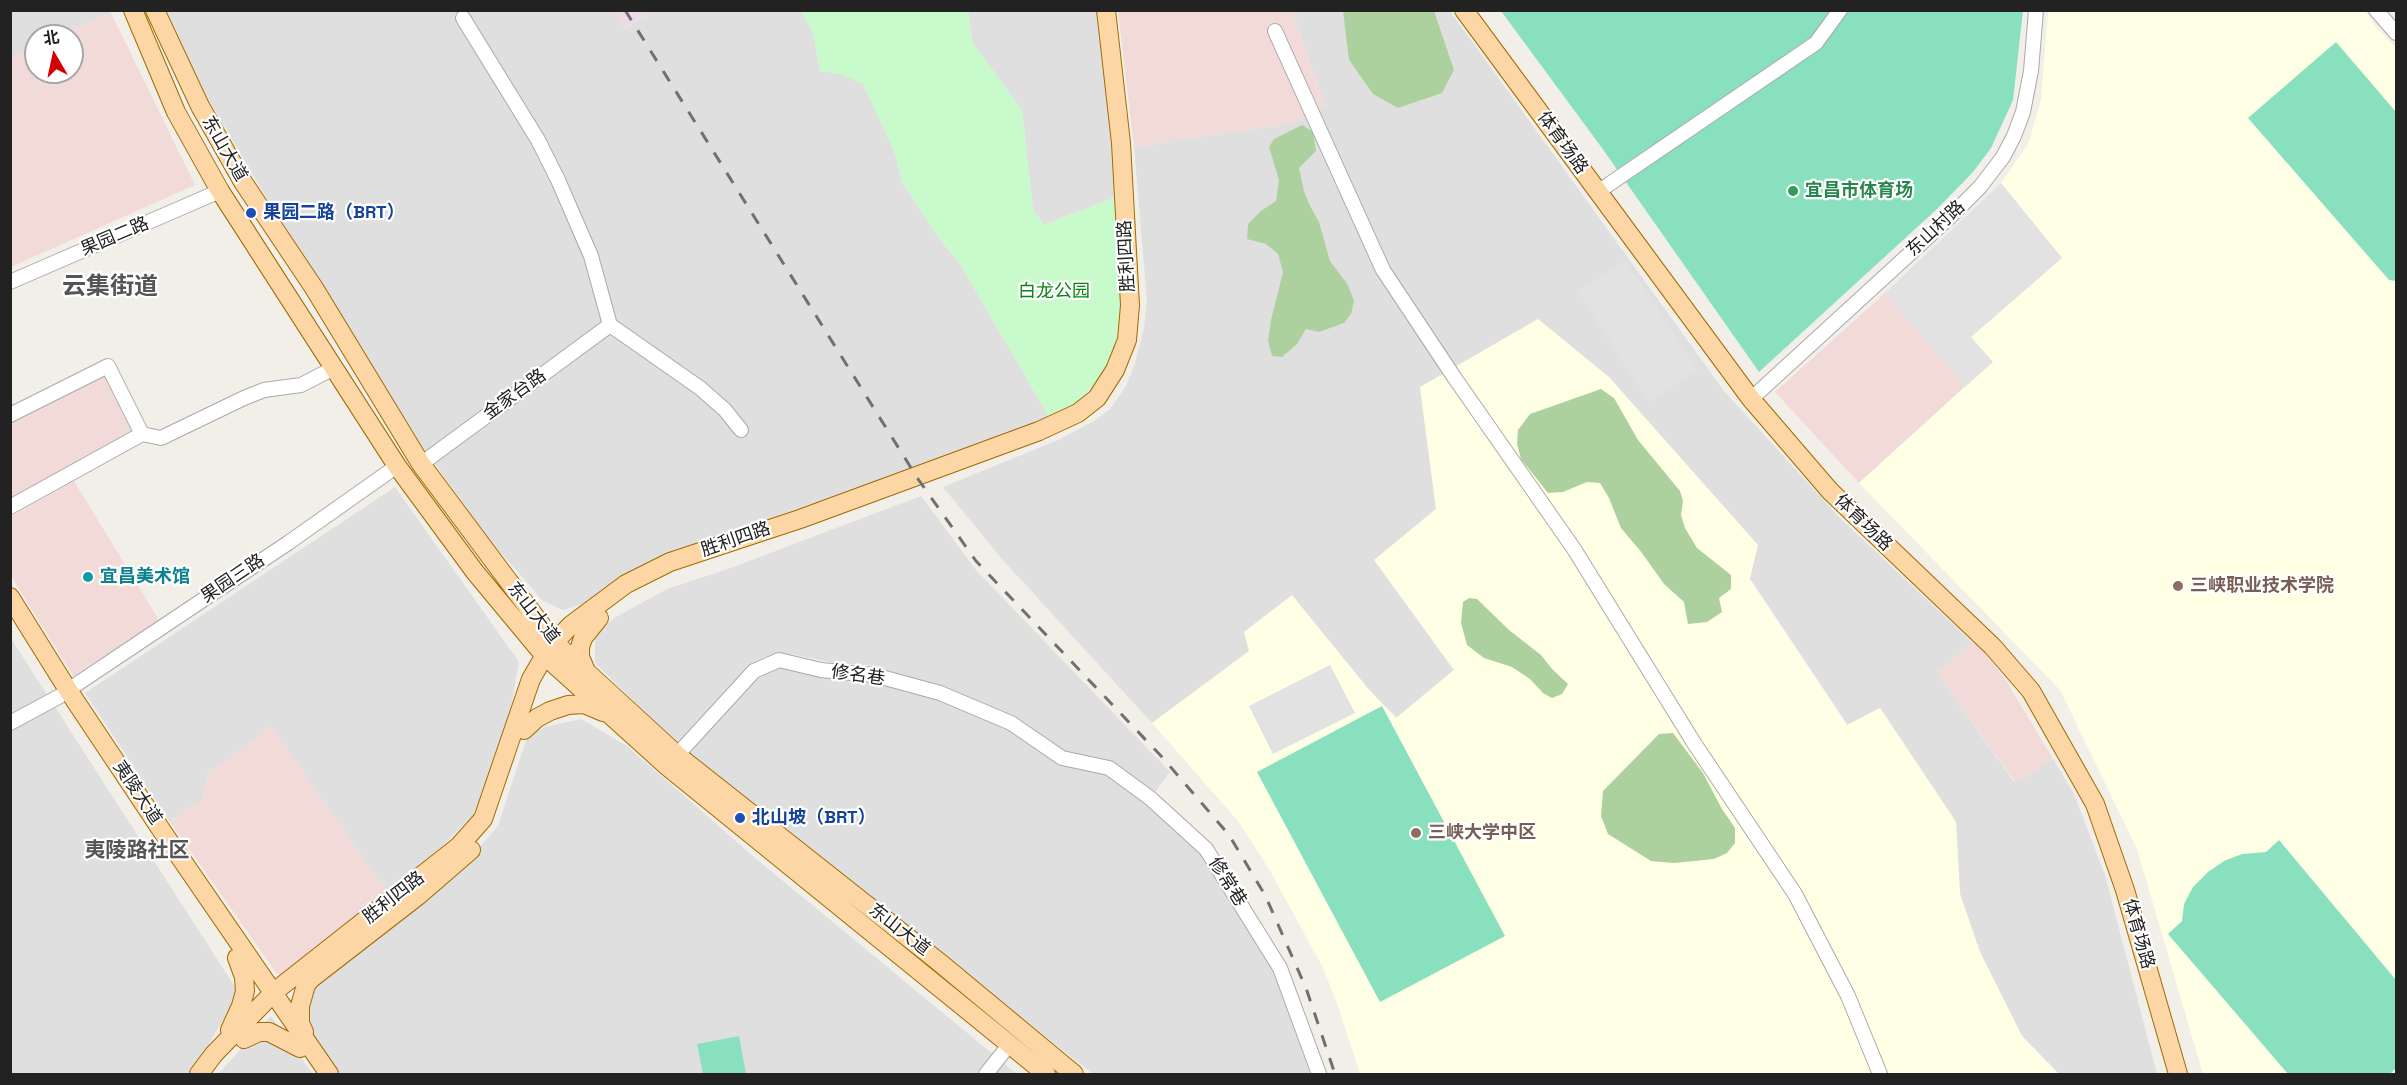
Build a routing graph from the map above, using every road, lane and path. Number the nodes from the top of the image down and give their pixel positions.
1 (133, 10) edge
2 (155, 10) edge
3 (1106, 10) edge
4 (1113, 10) edge
5 (1464, 10) edge
6 (1475, 10) edge
7 (1840, 10) edge
8 (2036, 10) edge
9 (2376, 10) edge
10 (463, 18) dead end
11 (1275, 31) dead end
12 (2397, 33) edge
13 (1605, 187) junction
14 (220, 192) junction
15 (10, 282) edge
16 (610, 325) junction
17 (334, 368) junction
18 (1755, 396) junction
19 (10, 415) edge
20 (741, 430) dead end
21 (142, 434) junction
22 (421, 464) junction
23 (397, 466) junction
24 (10, 507) edge
25 (500, 571) junction
26 (475, 572) junction
27 (10, 597) edge
28 (594, 614) junction
29 (10, 618) edge
30 (553, 652) junction
31 (589, 675) junction
32 (64, 693) junction
33 (609, 716) junction
34 (10, 723) edge
35 (521, 724) junction
36 (677, 755) junction
37 (1062, 758) joint
38 (237, 958) junction
39 (256, 966) junction
40 (306, 975) junction
41 (273, 1001) junction
42 (244, 1039) junction
43 (303, 1044) junction
44 (1010, 1045) junction
45 (218, 1049) junction
46 (199, 1074) edge
47 (212, 1074) edge
48 (318, 1074) edge
49 (330, 1074) edge
50 (986, 1074) edge
51 (1046, 1074) edge
52 (1074, 1074) edge
53 (1319, 1074) edge
54 (1880, 1074) edge
55 (2178, 1074) edge
56 (2185, 1074) edge

1 - 14 main road, 东山大道
2 - 22 main road, 东山大道
3 - 28 main road, 胜利四路
4 - 28 main road, 胜利四路
5 - 18 main road, 体育场路
6 - 13 main road, 体育场路
7 - 13 street
8 - 18 street, 东山村路
9 - 12 street
10 - 16 street
11 - 54 street
13 - 18 main road, 体育场路
14 - 15 street, 果园二路
14 - 17 main road, 东山大道
16 - 20 street
16 - 22 street, 金家台路
17 - 21 street
17 - 23 main road, 东山大道
18 - 55 main road, 体育场路
18 - 56 main road, 体育场路
19 - 21 street
21 - 24 street
22 - 25 main road, 东山大道
23 - 26 main road, 东山大道
23 - 32 street, 果园三路
25 - 28 main road
25 - 30 main road, 东山大道
26 - 30 main road, 东山大道
26 - 35 main road
27 - 32 main road, 夷陵大道
28 - 30 main road, 胜利四路
28 - 31 main road
29 - 32 main road, 夷陵大道
30 - 31 main road, 东山大道
30 - 33 main road, 东山大道
30 - 35 main road, 胜利四路
31 - 36 main road, 东山大道
32 - 34 street, 果园三路
32 - 38 main road, 夷陵大道
32 - 39 main road, 夷陵大道
33 - 35 main road
33 - 44 main road, 东山大道
35 - 40 main road, 胜利四路
36 - 37 street, 修名巷
36 - 52 main road, 东山大道
37 - 53 street, 修常巷
38 - 41 main road, 夷陵大道
38 - 45 main road
39 - 40 main road
39 - 41 main road, 夷陵大道
40 - 41 main road, 胜利四路
40 - 43 main road
41 - 42 main road, 胜利四路
41 - 43 main road, 夷陵大道
41 - 45 main road, 胜利四路
42 - 43 main road
42 - 47 main road, 胜利四路
43 - 48 main road, 夷陵大道
43 - 49 main road, 夷陵大道
44 - 50 street
44 - 51 main road, 东山大道
45 - 46 main road, 胜利四路

